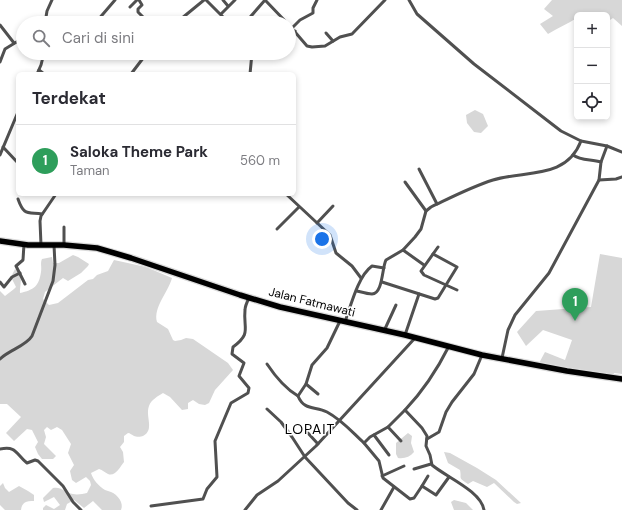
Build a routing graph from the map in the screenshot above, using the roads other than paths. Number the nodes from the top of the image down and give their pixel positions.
1 (115, 0) edge
2 (138, 0) edge
3 (205, 0) edge
4 (222, 0) edge
5 (234, 0) edge
6 (265, 0) edge
7 (317, 0) edge
8 (385, 0) edge
9 (409, 0) edge
10 (50, 1) edge
11 (228, 6) junction
12 (130, 7) dead end
13 (221, 14) joint
14 (47, 16) edge
15 (102, 16) edge
16 (142, 16) edge
17 (185, 16) edge
18 (251, 16) edge
19 (280, 16) edge
20 (296, 22) edge
21 (0, 25) edge
22 (296, 32) edge
23 (326, 33) dead end
24 (333, 41) junction
25 (14, 43) joint
26 (42, 60) edge
27 (141, 60) edge
28 (251, 60) edge
29 (0, 62) edge
30 (39, 70) joint
31 (42, 72) edge
32 (132, 72) edge
33 (250, 72) edge
34 (16, 117) edge
35 (581, 140) junction
36 (608, 146) junction
37 (3, 147) junction
38 (622, 152) edge
39 (0, 155) edge
40 (573, 155) junction
41 (16, 160) edge
42 (601, 162) junction
43 (419, 169) dead end
44 (622, 176) edge
45 (599, 180) junction
46 (406, 182) dead end
47 (55, 196) edge
48 (288, 196) edge
49 (18, 199) dead end
50 (437, 204) junction
51 (332, 206) dead end
52 (299, 207) junction
53 (426, 211) junction
54 (42, 214) junction
55 (317, 223) junction
56 (64, 227) dead end
57 (277, 229) dead end
58 (0, 241) edge
59 (24, 244) junction
60 (41, 245) junction
61 (54, 245) junction
62 (64, 245) junction
63 (438, 247) dead end
64 (403, 250) junction
65 (433, 254) junction
66 (424, 265) junction
67 (384, 268) junction
68 (20, 273) junction
69 (361, 278) junction
70 (0, 282) edge
71 (382, 282) junction
72 (25, 284) dead end
73 (447, 284) junction
74 (457, 290) dead end
75 (357, 291) junction
76 (419, 294) junction
77 (249, 298) junction
78 (396, 305) dead end
79 (342, 321) junction
80 (384, 331) junction
81 (405, 335) junction
82 (415, 338) junction
83 (449, 346) junction
84 (482, 355) junction
85 (501, 358) junction
86 (0, 359) edge
87 (267, 364) dead end
88 (622, 379) edge
89 (306, 384) junction
90 (318, 394) dead end
91 (298, 396) junction
92 (267, 409) dead end
93 (405, 410) junction
94 (340, 420) junction
95 (388, 427) junction
96 (307, 432) dead end
97 (374, 435) junction
98 (427, 439) junction
99 (401, 441) dead end
100 (364, 443) junction
101 (318, 444) junction
102 (0, 449) edge
103 (389, 455) dead end
104 (305, 457) junction
105 (431, 464) junction
106 (404, 466) dead end
107 (414, 469) dead end
108 (382, 476) junction
109 (428, 476) dead end
110 (449, 477) junction
111 (422, 486) junction
112 (394, 487) junction
113 (436, 495) junction
114 (440, 498) dead end
115 (151, 506) dead end
116 (81, 510) edge
117 (245, 510) edge
118 (357, 510) edge
119 (381, 510) edge
120 (484, 510) edge

1 - 15 street
2 - 12 street
2 - 16 street
3 - 13 street
3 - 17 street
4 - 11 street
5 - 11 street
6 - 18 street
6 - 19 street
7 - 20 street
8 - 24 street
9 - 35 street
10 - 14 street
11 - 13 street
21 - 25 street
22 - 24 street
23 - 24 street
25 - 29 street
26 - 30 street
27 - 32 street
28 - 33 street
30 - 31 street
34 - 37 street
35 - 36 street
35 - 40 street
36 - 38 street
36 - 42 street
37 - 39 street
37 - 41 street
40 - 42 street
40 - 50 street
42 - 45 street
43 - 50 street
44 - 45 street
45 - 85 street
46 - 53 street
47 - 54 street
48 - 52 street
49 - 54 street
50 - 53 street
51 - 55 street
52 - 55 street
52 - 57 street
53 - 64 street
54 - 60 street
55 - 69 street
56 - 62 street
58 - 59 highway, Jalan Fatmawati
59 - 60 highway, Jalan Fatmawati
59 - 68 street
60 - 61 highway, Jalan Fatmawati
61 - 62 highway, Jalan Fatmawati
61 - 86 street
62 - 77 highway, Jalan Fatmawati
63 - 65 street
64 - 66 street
64 - 67 street
65 - 66 street
65 - 73 street
66 - 73 street
67 - 69 street
67 - 71 street
68 - 70 street
68 - 72 street
69 - 75 street
71 - 75 street
71 - 76 street
73 - 74 street
73 - 76 street
75 - 79 street
76 - 81 street
77 - 79 highway, Jalan Fatmawati
77 - 115 street
78 - 80 street
79 - 80 highway, Jalan Fatmawati
79 - 89 street
80 - 81 highway, Jalan Fatmawati
81 - 82 highway, Jalan Fatmawati
82 - 83 highway, Jalan Fatmawati
82 - 94 street
83 - 84 highway, Jalan Fatmawati
83 - 93 street
84 - 85 highway, Jalan Fatmawati
84 - 98 street
85 - 88 highway, Jalan Fatmawati
87 - 91 street
89 - 90 street
89 - 91 street
91 - 94 street
92 - 104 street
93 - 95 street
93 - 98 street
94 - 100 street
94 - 101 street
95 - 97 street
95 - 99 street
96 - 101 street
97 - 100 street
97 - 103 street
98 - 105 street
100 - 108 street
101 - 104 street
102 - 116 street
104 - 117 street
104 - 118 street
105 - 107 street
105 - 110 street
106 - 108 street
108 - 112 street
109 - 111 street
110 - 113 street
110 - 120 street
111 - 112 street
111 - 113 street
112 - 119 street
113 - 114 street

